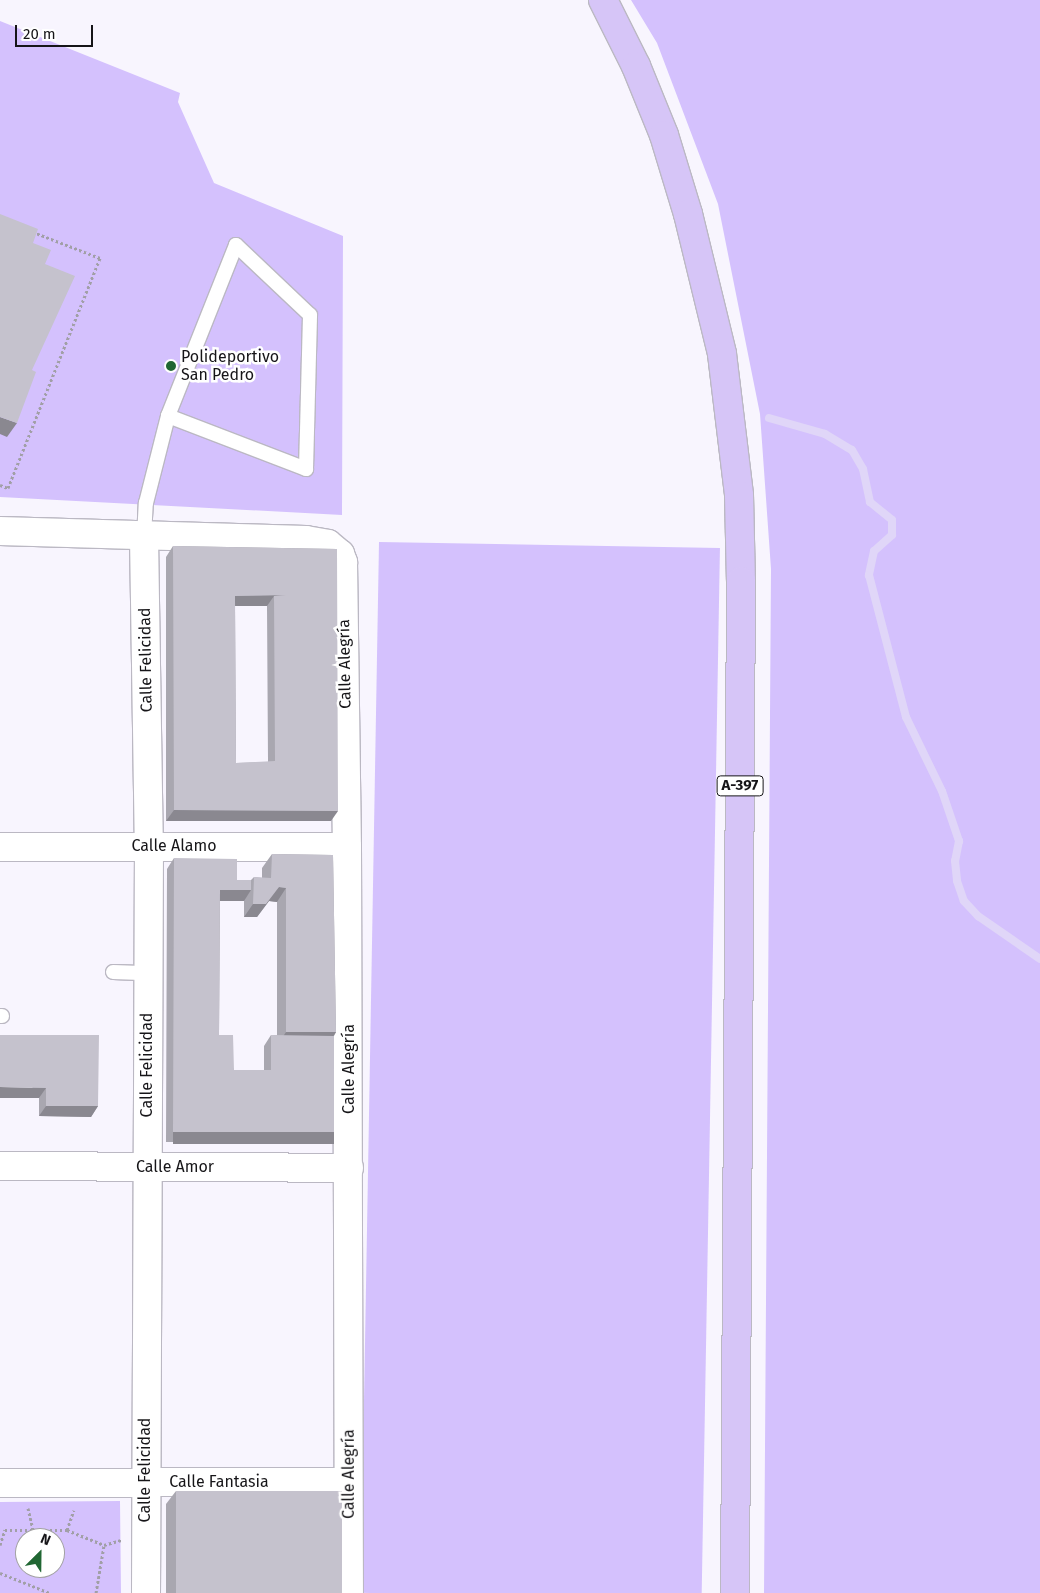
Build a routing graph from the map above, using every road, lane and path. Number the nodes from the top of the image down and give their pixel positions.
1 (603, 0) edge
2 (27, 229) edge
3 (168, 416) junction
4 (0, 485) edge
5 (0, 531) edge
6 (144, 537) junction
7 (149, 846) junction
8 (0, 847) edge
9 (347, 847) junction
10 (113, 972) dead end
11 (148, 973) junction
12 (0, 1166) edge
13 (147, 1167) junction
14 (349, 1168) junction
15 (348, 1482) junction
16 (0, 1483) edge
17 (145, 1483) junction
18 (128, 1538) dead end
19 (0, 1545) edge
20 (104, 1545) junction
21 (0, 1573) edge
22 (50, 1593) edge
23 (96, 1593) edge
24 (146, 1593) edge
25 (349, 1593) edge
26 (736, 1593) edge

1 - 26 main road, A-397
2 - 4 path
3 - 3 lane
3 - 6 lane
5 - 6 street
6 - 7 street, Calle Felicidad
6 - 9 street, Calle Alegría
7 - 8 street, Calle Alamo
7 - 9 street, Calle Alamo
7 - 11 street, Calle Felicidad
9 - 14 street, Calle Alegría
10 - 11 lane
11 - 13 street, Calle Felicidad
12 - 13 street, Calle Amor
13 - 14 street, Calle Amor
13 - 17 street, Calle Felicidad
14 - 15 street, Calle Alegría
15 - 17 street, Calle Fantasia
15 - 25 street, Calle Alegría
16 - 17 street, Calle Fantasia
17 - 24 street, Calle Felicidad
18 - 20 path
19 - 20 path
20 - 23 path
21 - 22 path

